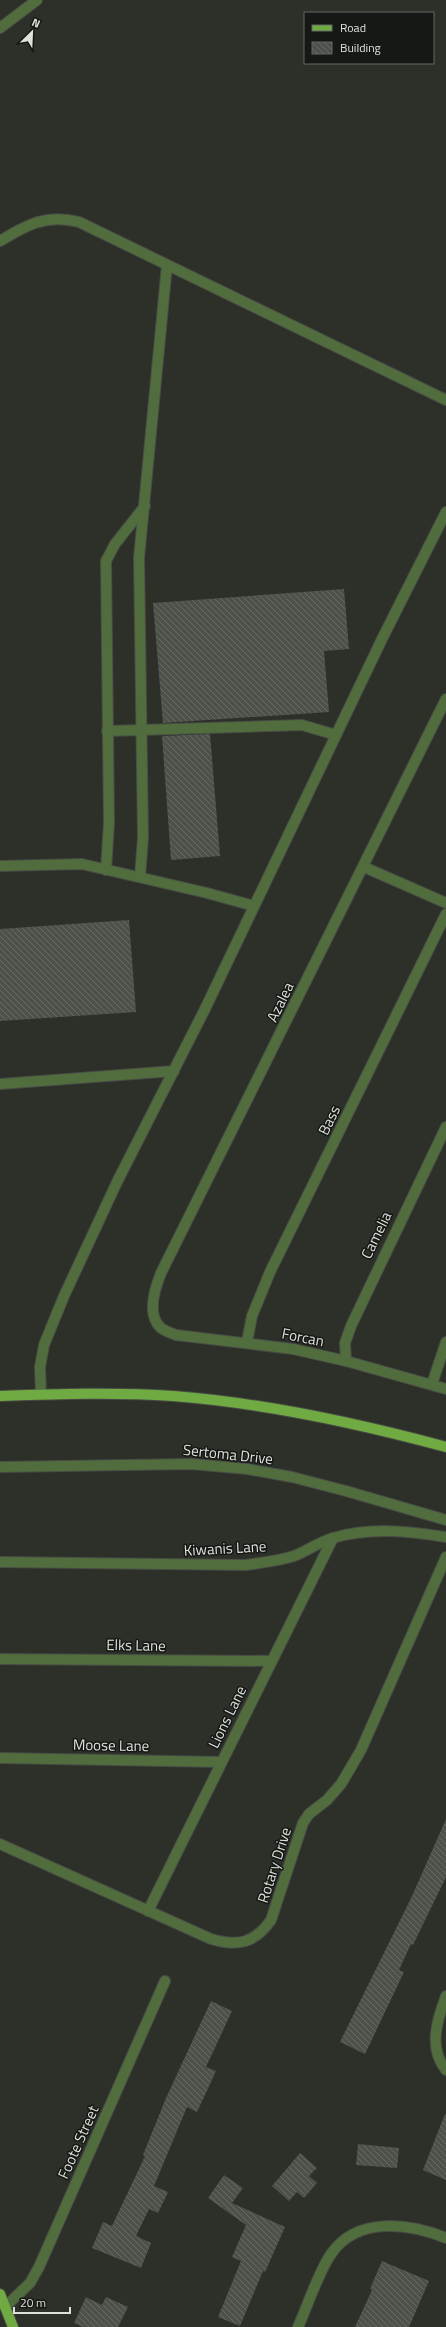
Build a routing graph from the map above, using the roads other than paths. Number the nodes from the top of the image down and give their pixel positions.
1 (37, 0) edge
2 (0, 28) edge
3 (0, 241) edge
4 (167, 265) junction
5 (446, 400) edge
6 (144, 506) junction
7 (446, 512) edge
8 (446, 699) edge
9 (142, 729) junction
10 (107, 730) junction
11 (336, 735) junction
12 (0, 866) edge
13 (364, 867) junction
14 (106, 870) junction
15 (140, 878) junction
16 (446, 903) edge
17 (254, 906) junction
18 (446, 914) edge
19 (174, 1071) junction
20 (0, 1084) edge
21 (446, 1127) edge
22 (156, 1320) joint
23 (247, 1342) junction
24 (446, 1342) edge
25 (346, 1361) junction
26 (432, 1384) junction
27 (446, 1389) edge
28 (41, 1394) junction
29 (0, 1396) edge
30 (446, 1447) edge
31 (0, 1467) edge
32 (446, 1520) edge
33 (446, 1537) edge
34 (333, 1538) junction
35 (446, 1557) edge
36 (0, 1562) edge
37 (0, 1659) edge
38 (271, 1662) junction
39 (0, 1758) edge
40 (222, 1762) junction
41 (0, 1844) edge
42 (148, 1911) junction
43 (165, 1981) dead end
44 (446, 1996) edge
45 (446, 2070) edge
46 (446, 2238) edge
47 (0, 2294) edge
48 (5, 2307) junction
49 (13, 2327) edge
50 (298, 2327) edge

1 - 2 street
3 - 4 street
4 - 5 street
4 - 6 street
6 - 9 street
6 - 10 street
7 - 11 street
8 - 13 street, Azalea
9 - 10 street
9 - 11 street
9 - 15 street
10 - 14 street
11 - 17 street
12 - 14 street
13 - 16 street
13 - 22 street, Azalea
14 - 15 street
15 - 17 street
17 - 19 street
18 - 23 street, Bass
19 - 20 street
19 - 28 street
21 - 25 street, Camelia
22 - 23 street, Forcan
23 - 25 street, Forcan
24 - 26 street
25 - 26 street, Forcan
26 - 27 street, Forcan
28 - 29 main road
28 - 30 main road
31 - 32 street, Sertoma Drive
33 - 34 street, Kiwanis Lane
34 - 36 street, Kiwanis Lane
34 - 38 street, Lions Lane
35 - 42 street, Rotary Drive
37 - 38 street, Elks Lane
38 - 40 street, Lions Lane
39 - 40 street, Moose Lane
40 - 42 street, Lions Lane
41 - 42 street, Rotary Drive
43 - 48 street, Foote Street
44 - 45 street
46 - 50 street
47 - 48 main road
48 - 49 main road

